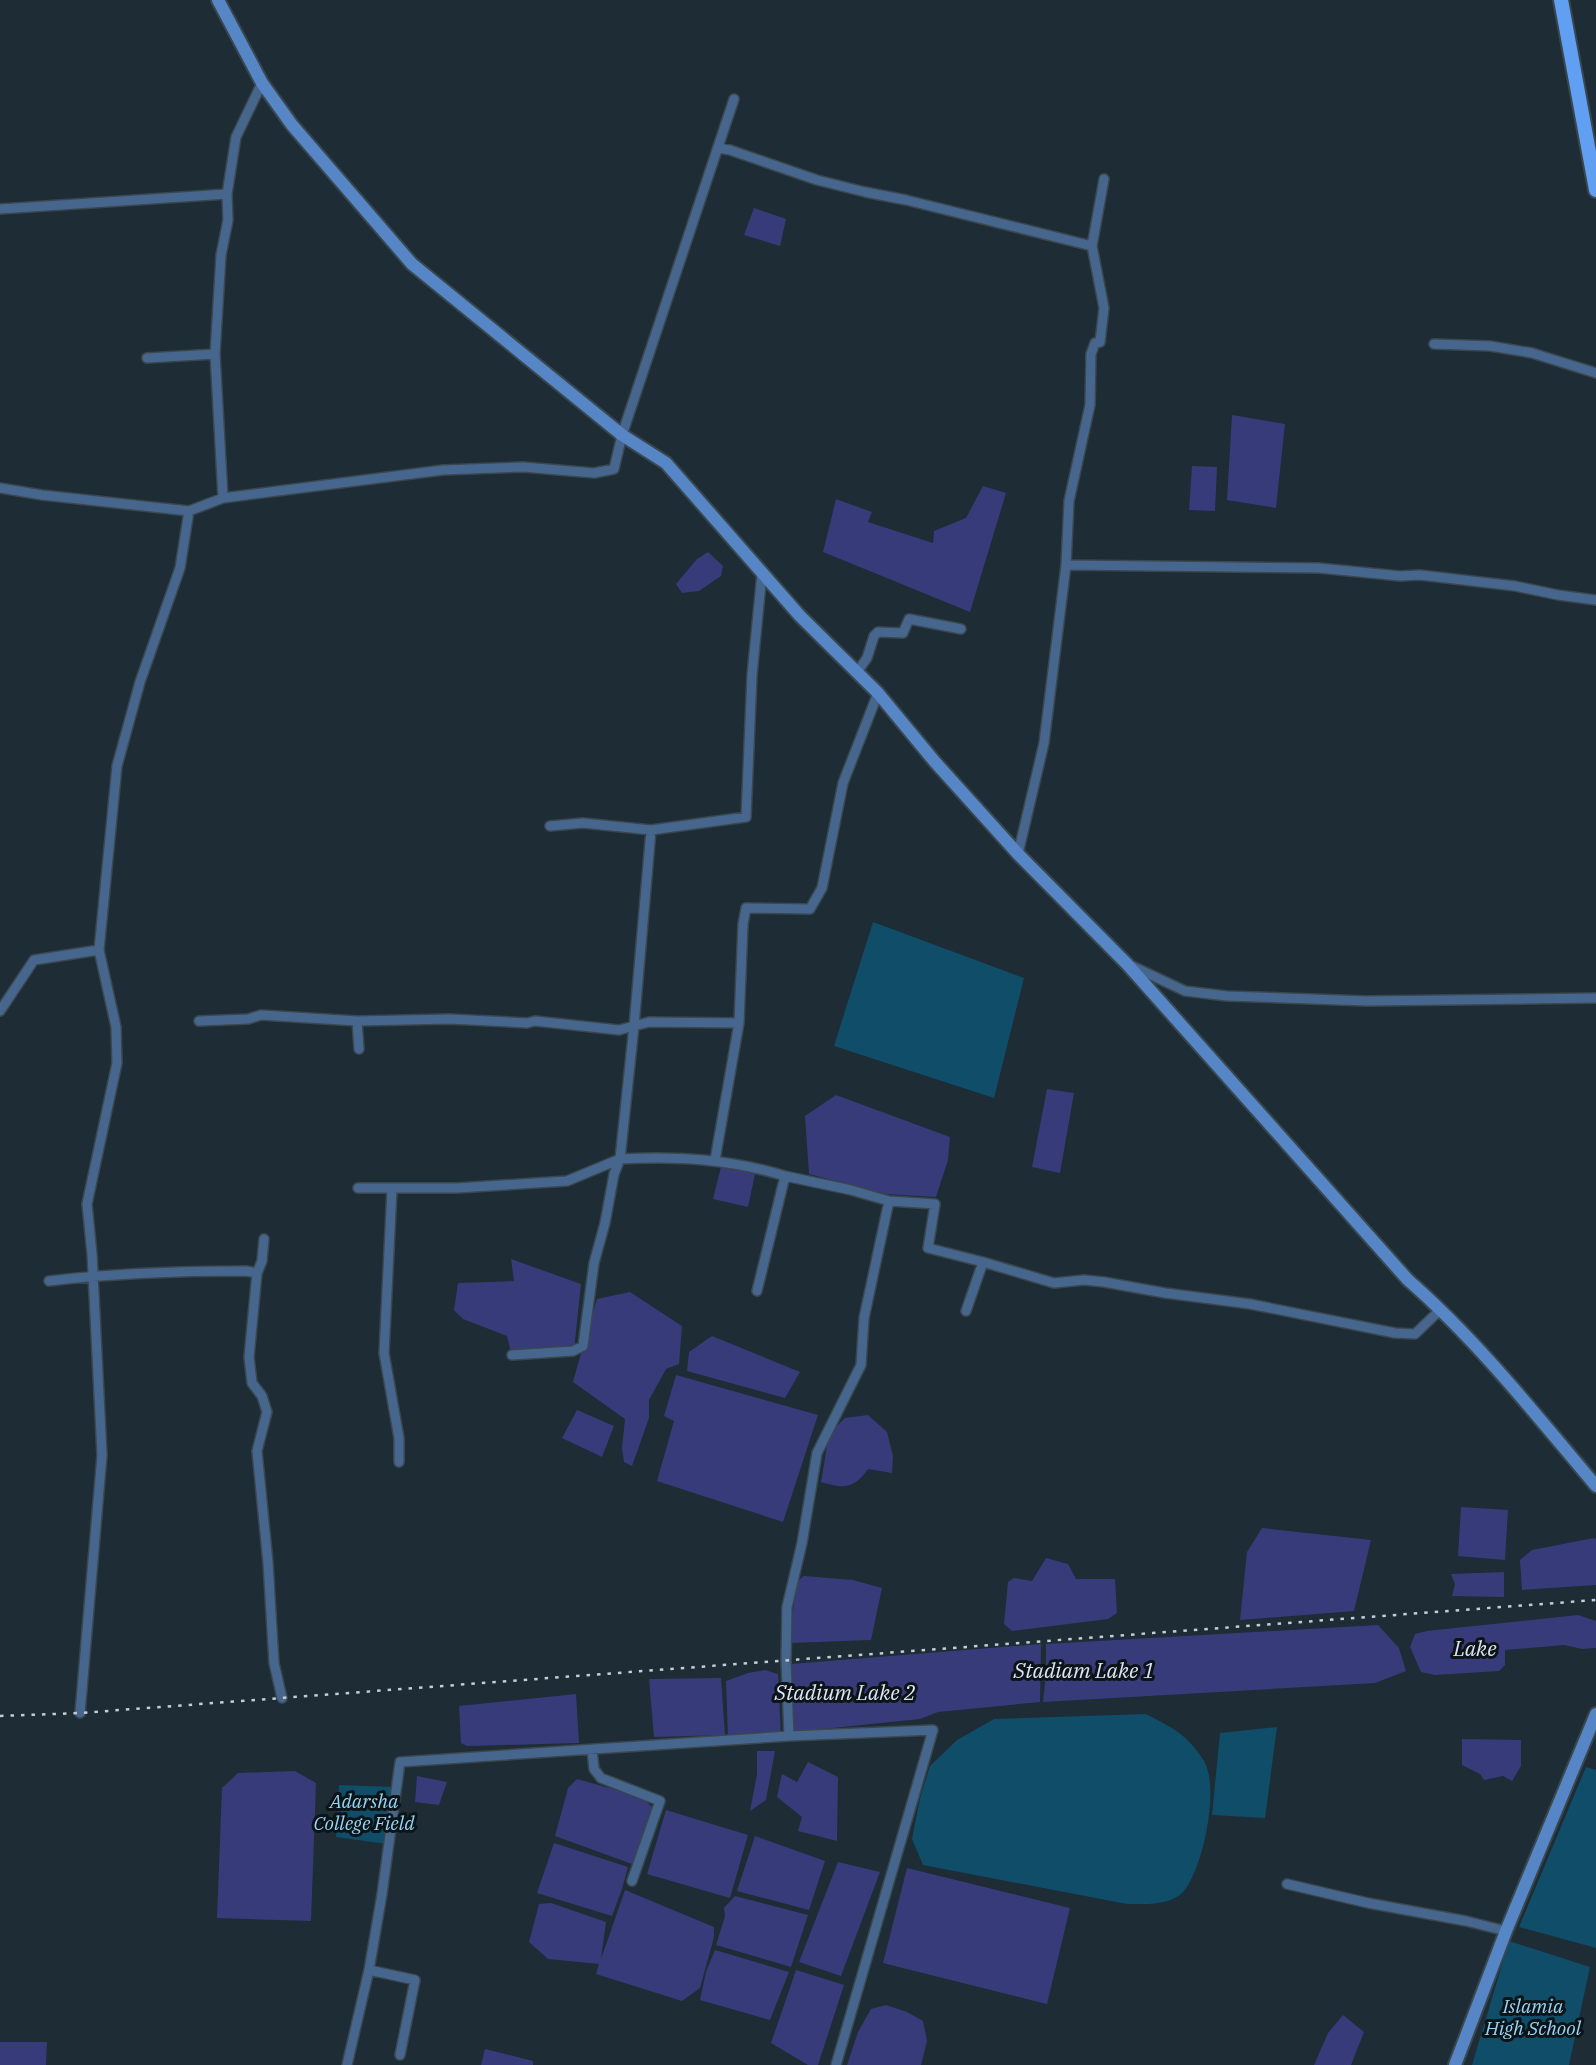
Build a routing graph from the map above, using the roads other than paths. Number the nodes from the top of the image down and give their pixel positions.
1 (218, 0) edge
2 (1561, 0) edge
3 (262, 83) junction
4 (734, 99) dead end
5 (719, 148) junction
6 (1104, 179) dead end
7 (1596, 190) edge
8 (227, 194) junction
9 (0, 209) edge
10 (1092, 246) junction
11 (1434, 344) dead end
12 (215, 354) junction
13 (147, 358) dead end
14 (1596, 373) edge
15 (622, 435) junction
16 (0, 488) edge
17 (223, 498) junction
18 (190, 512) junction
19 (1066, 565) junction
20 (762, 573) junction
21 (1596, 600) edge
22 (961, 629) dead end
23 (857, 673) junction
24 (878, 693) junction
25 (550, 827) dead end
26 (652, 830) junction
27 (1018, 854) junction
28 (99, 950) junction
29 (1127, 964) junction
30 (1596, 998) edge
31 (0, 1011) edge
32 (199, 1021) dead end
33 (356, 1021) junction
34 (738, 1023) junction
35 (635, 1026) junction
36 (359, 1049) dead end
37 (620, 1159) junction
38 (715, 1160) junction
39 (785, 1176) junction
40 (358, 1188) dead end
41 (392, 1189) junction
42 (889, 1201) junction
43 (264, 1239) dead end
44 (983, 1262) junction
45 (257, 1273) junction
46 (93, 1276) junction
47 (50, 1281) dead end
48 (757, 1291) dead end
49 (1441, 1309) junction
50 (966, 1311) dead end
51 (512, 1354) dead end
52 (399, 1462) dead end
53 (1596, 1486) edge
54 (282, 1698) dead end
55 (80, 1713) dead end
56 (1596, 1714) edge
57 (789, 1736) junction
58 (592, 1750) junction
59 (632, 1881) dead end
60 (1286, 1884) dead end
61 (1506, 1931) junction
62 (369, 1970) junction
63 (400, 2055) dead end
64 (347, 2065) edge
65 (836, 2065) edge
66 (1455, 2065) edge

1 - 3 main road
2 - 7 main road
3 - 8 street
3 - 15 main road
4 - 5 street
5 - 10 street
5 - 15 street
6 - 10 street
8 - 9 street
8 - 12 street
10 - 19 street
11 - 14 street
12 - 13 street
12 - 17 street
15 - 17 street
15 - 20 main road
16 - 18 street
17 - 18 street
18 - 28 street
19 - 21 street
19 - 27 street
20 - 23 main road
20 - 26 street
22 - 23 street
23 - 24 main road
24 - 27 main road
24 - 34 street
25 - 26 street
26 - 35 street
27 - 29 main road
28 - 31 street
28 - 46 street
29 - 30 street
29 - 49 main road
32 - 33 street
33 - 35 street
33 - 36 street
34 - 35 street
34 - 38 street
35 - 37 street
37 - 38 street
37 - 41 street
37 - 51 street
38 - 39 street
39 - 42 street
39 - 48 street
40 - 41 street
41 - 52 street
42 - 44 street
42 - 57 street
43 - 45 street
44 - 49 street
44 - 50 street
45 - 46 street
45 - 54 street
46 - 47 street
46 - 55 street
49 - 53 main road
56 - 61 main road
57 - 58 street
57 - 65 street
58 - 59 street
58 - 62 street
60 - 61 street
61 - 66 main road
62 - 63 street
62 - 64 street

